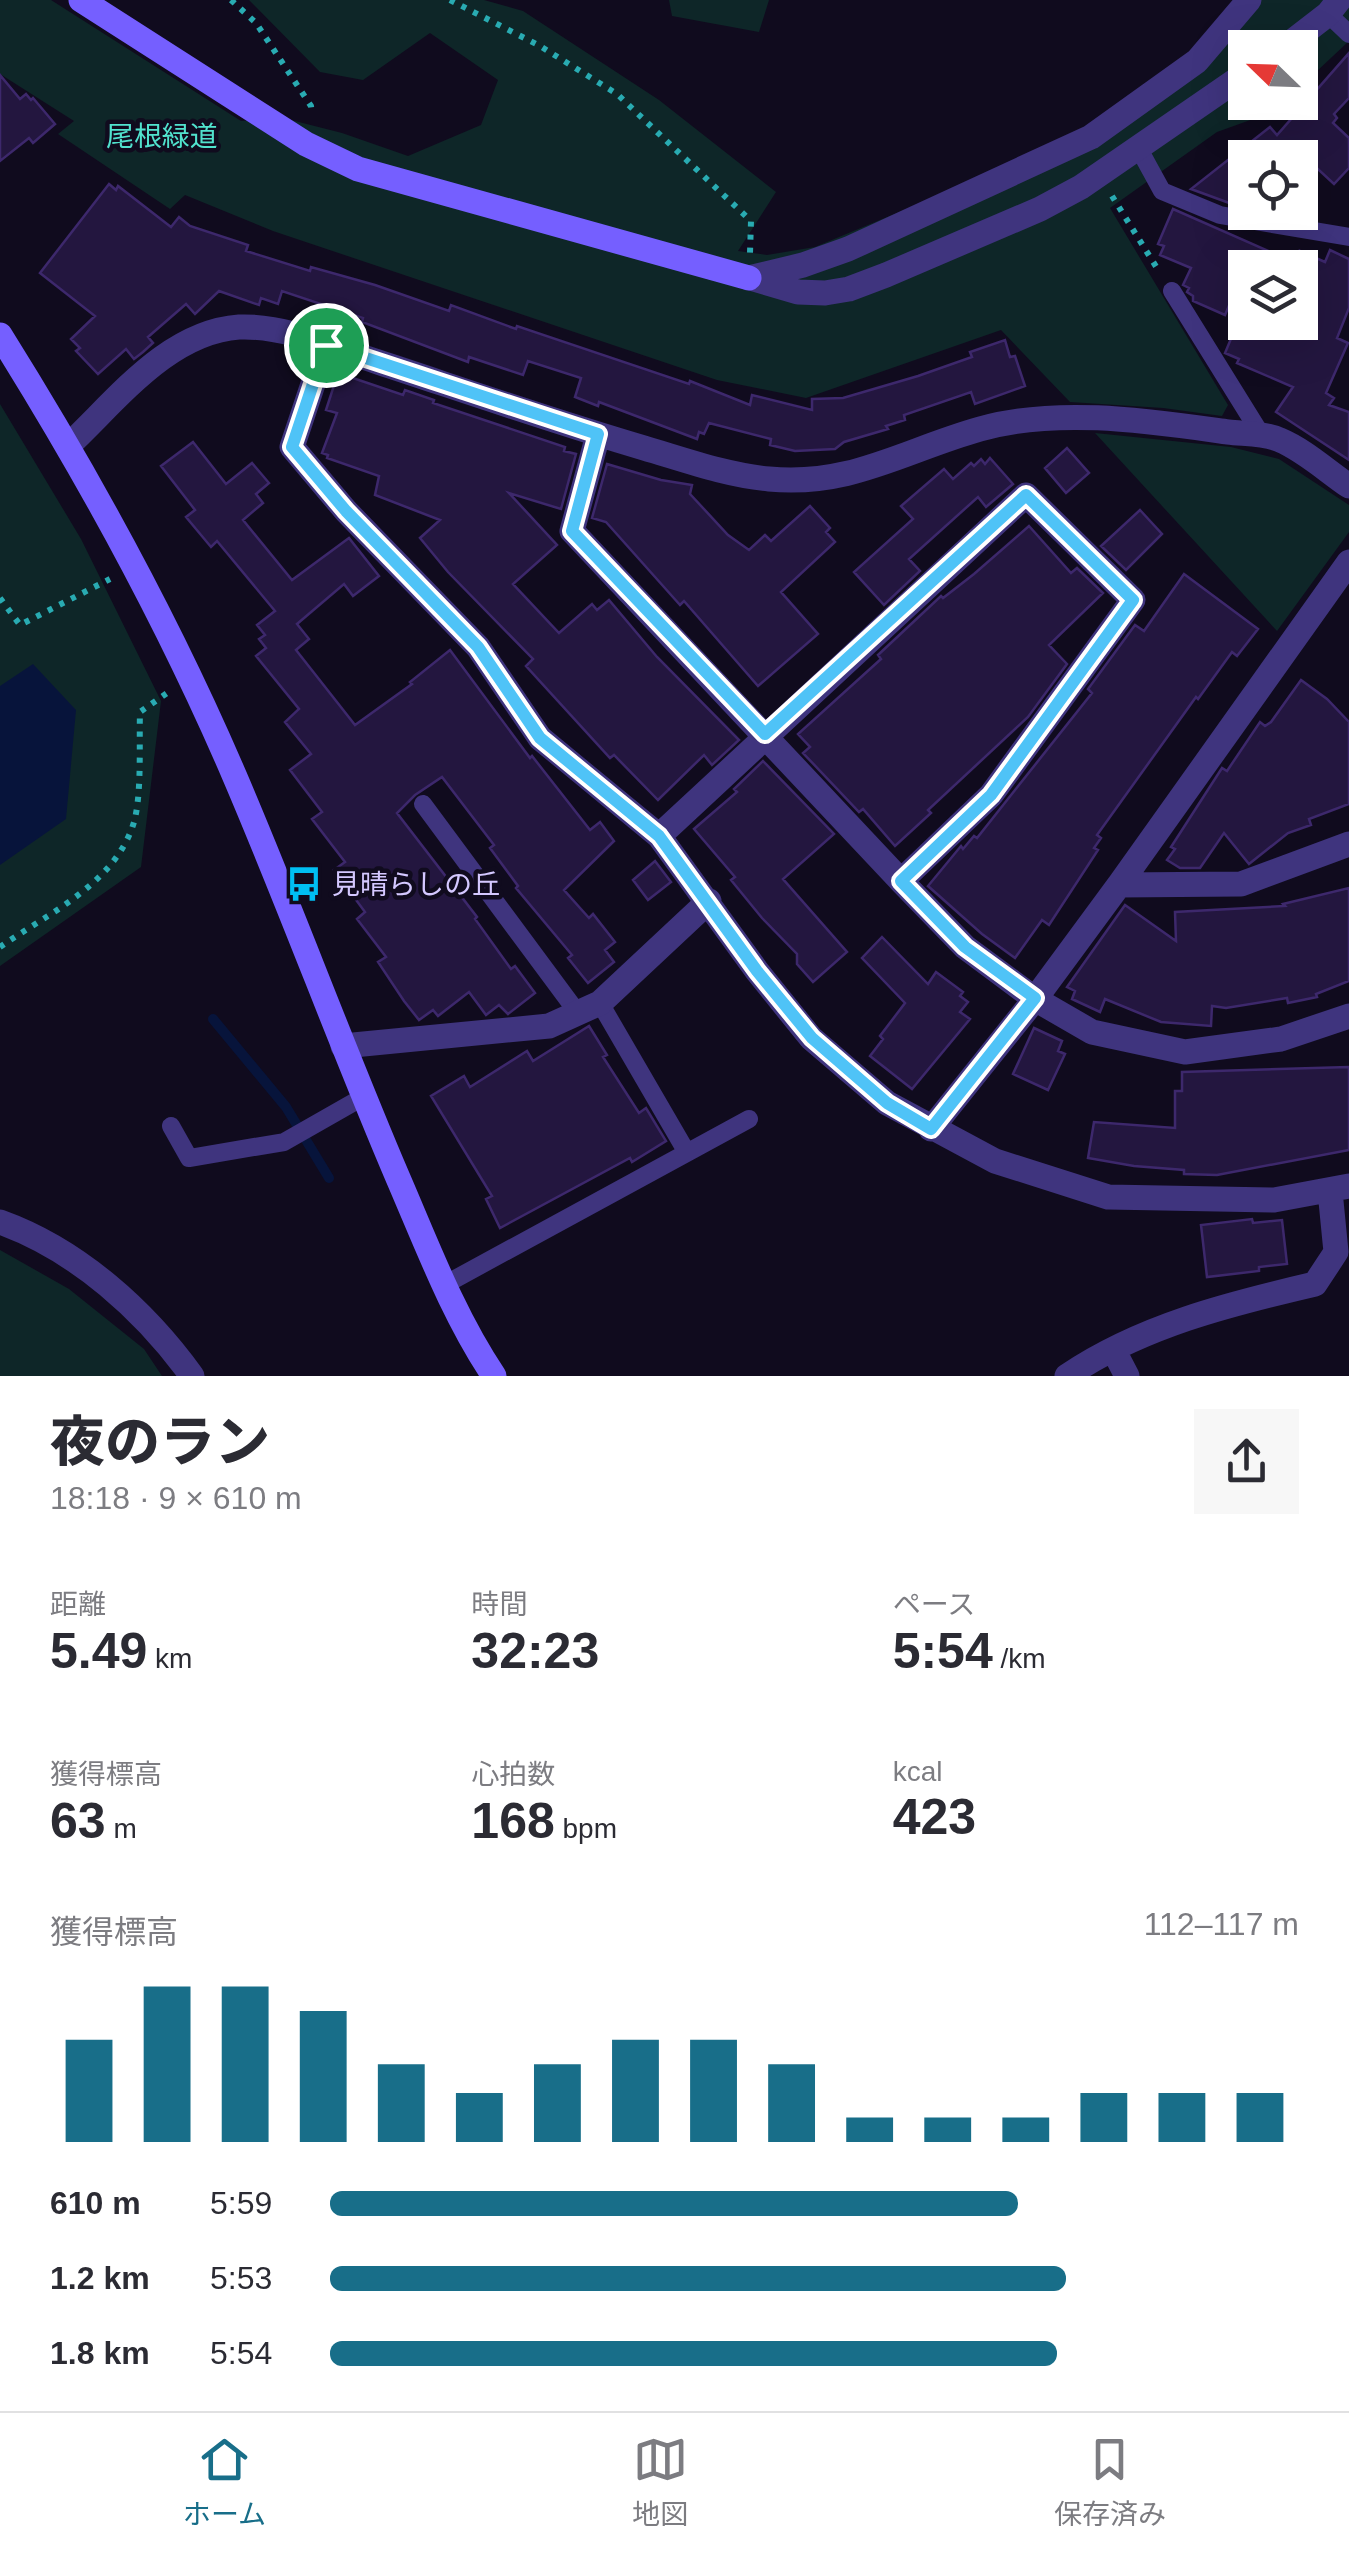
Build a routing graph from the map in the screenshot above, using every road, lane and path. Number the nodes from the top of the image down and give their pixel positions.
1 (81, 0) edge
2 (231, 0) edge
3 (450, 0) edge
4 (1248, 0) edge
5 (1333, 7) edge
6 (1306, 30) edge
7 (1349, 34) edge
8 (1228, 86) edge
9 (306, 144) junction
10 (1139, 149) junction
11 (1112, 196) dead end
12 (950, 202) junction
13 (926, 214) junction
14 (1349, 237) edge
15 (953, 246) junction
16 (749, 278) junction
17 (1172, 291) joint
18 (0, 335) edge
19 (326, 345) junction
20 (598, 434) junction
21 (1262, 436) junction
22 (69, 446) junction
23 (1349, 486) edge
24 (1349, 562) edge
25 (110, 578) dead end
26 (0, 598) edge
27 (167, 693) dead end
28 (765, 734) junction
29 (423, 804) dead end
30 (659, 836) junction
31 (1349, 844) edge
32 (901, 881) junction
33 (1118, 885) junction
34 (709, 901) junction
35 (0, 947) edge
36 (1035, 998) junction
37 (588, 1007) junction
38 (1349, 1016) edge
39 (343, 1046) junction
40 (363, 1097) junction
41 (750, 1118) dead end
42 (171, 1126) dead end
43 (931, 1129) junction
44 (686, 1151) junction
45 (1340, 1189) edge
46 (0, 1222) edge
47 (444, 1285) junction
48 (1114, 1351) junction
49 (192, 1376) edge
50 (494, 1376) edge
51 (1067, 1376) edge
52 (1128, 1376) edge

1 - 9 street
2 - 9 path
3 - 16 path
4 - 12 street
5 - 6 street
5 - 7 lane
8 - 10 street
9 - 16 street
10 - 14 lane
10 - 15 street
11 - 17 path
12 - 13 street
12 - 15 street
13 - 15 street
13 - 16 street
15 - 16 street
17 - 21 lane
18 - 22 street
19 - 20 street
19 - 22 street
19 - 30 street
20 - 21 street
20 - 28 street
21 - 23 street
22 - 39 street
24 - 33 street
25 - 26 path
27 - 35 path
28 - 30 street
28 - 32 street
28 - 32 street
29 - 37 lane
30 - 34 street
31 - 33 street
32 - 36 street
33 - 36 street
34 - 37 street
34 - 43 street
36 - 38 street
36 - 43 street
37 - 39 street
37 - 44 lane
39 - 40 street
40 - 42 lane
40 - 47 street
41 - 44 lane
43 - 45 street
44 - 47 lane
45 - 48 street
46 - 49 street
47 - 50 street
48 - 51 street
48 - 52 street

